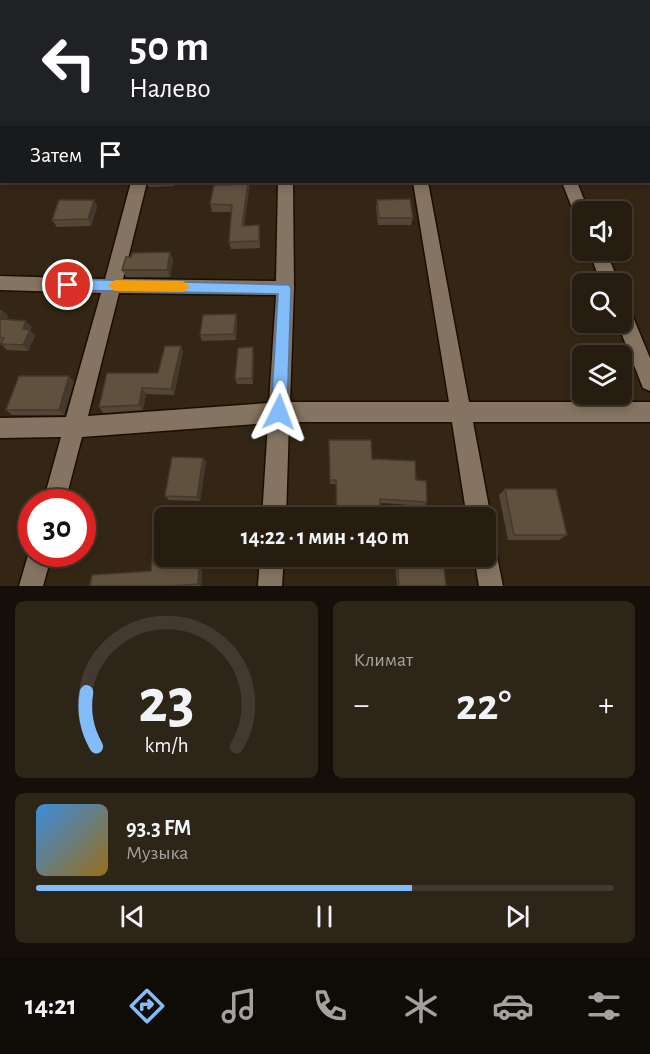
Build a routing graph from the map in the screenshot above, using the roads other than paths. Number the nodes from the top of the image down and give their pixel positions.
1 (139, 183) edge
2 (286, 183) edge
3 (421, 183) edge
4 (569, 183) edge
5 (577, 201) edge
6 (0, 283) edge
7 (112, 286) junction
8 (285, 288) junction
9 (630, 333) edge
10 (650, 382) edge
11 (279, 412) junction
12 (460, 412) junction
13 (650, 412) edge
14 (74, 427) junction
15 (0, 428) edge
16 (57, 489) edge
17 (275, 507) edge
18 (477, 507) edge
19 (36, 567) edge
20 (271, 567) edge
21 (488, 567) edge
22 (31, 586) edge
23 (270, 586) edge
24 (491, 586) edge

1 - 7 street
2 - 8 street
3 - 12 street
4 - 5 street
6 - 7 street
7 - 8 street
7 - 14 street
8 - 11 street
9 - 10 street
11 - 12 street
11 - 14 street
11 - 17 street
12 - 13 street
12 - 18 street
14 - 15 street
14 - 16 street
19 - 22 street
20 - 23 street
21 - 24 street

